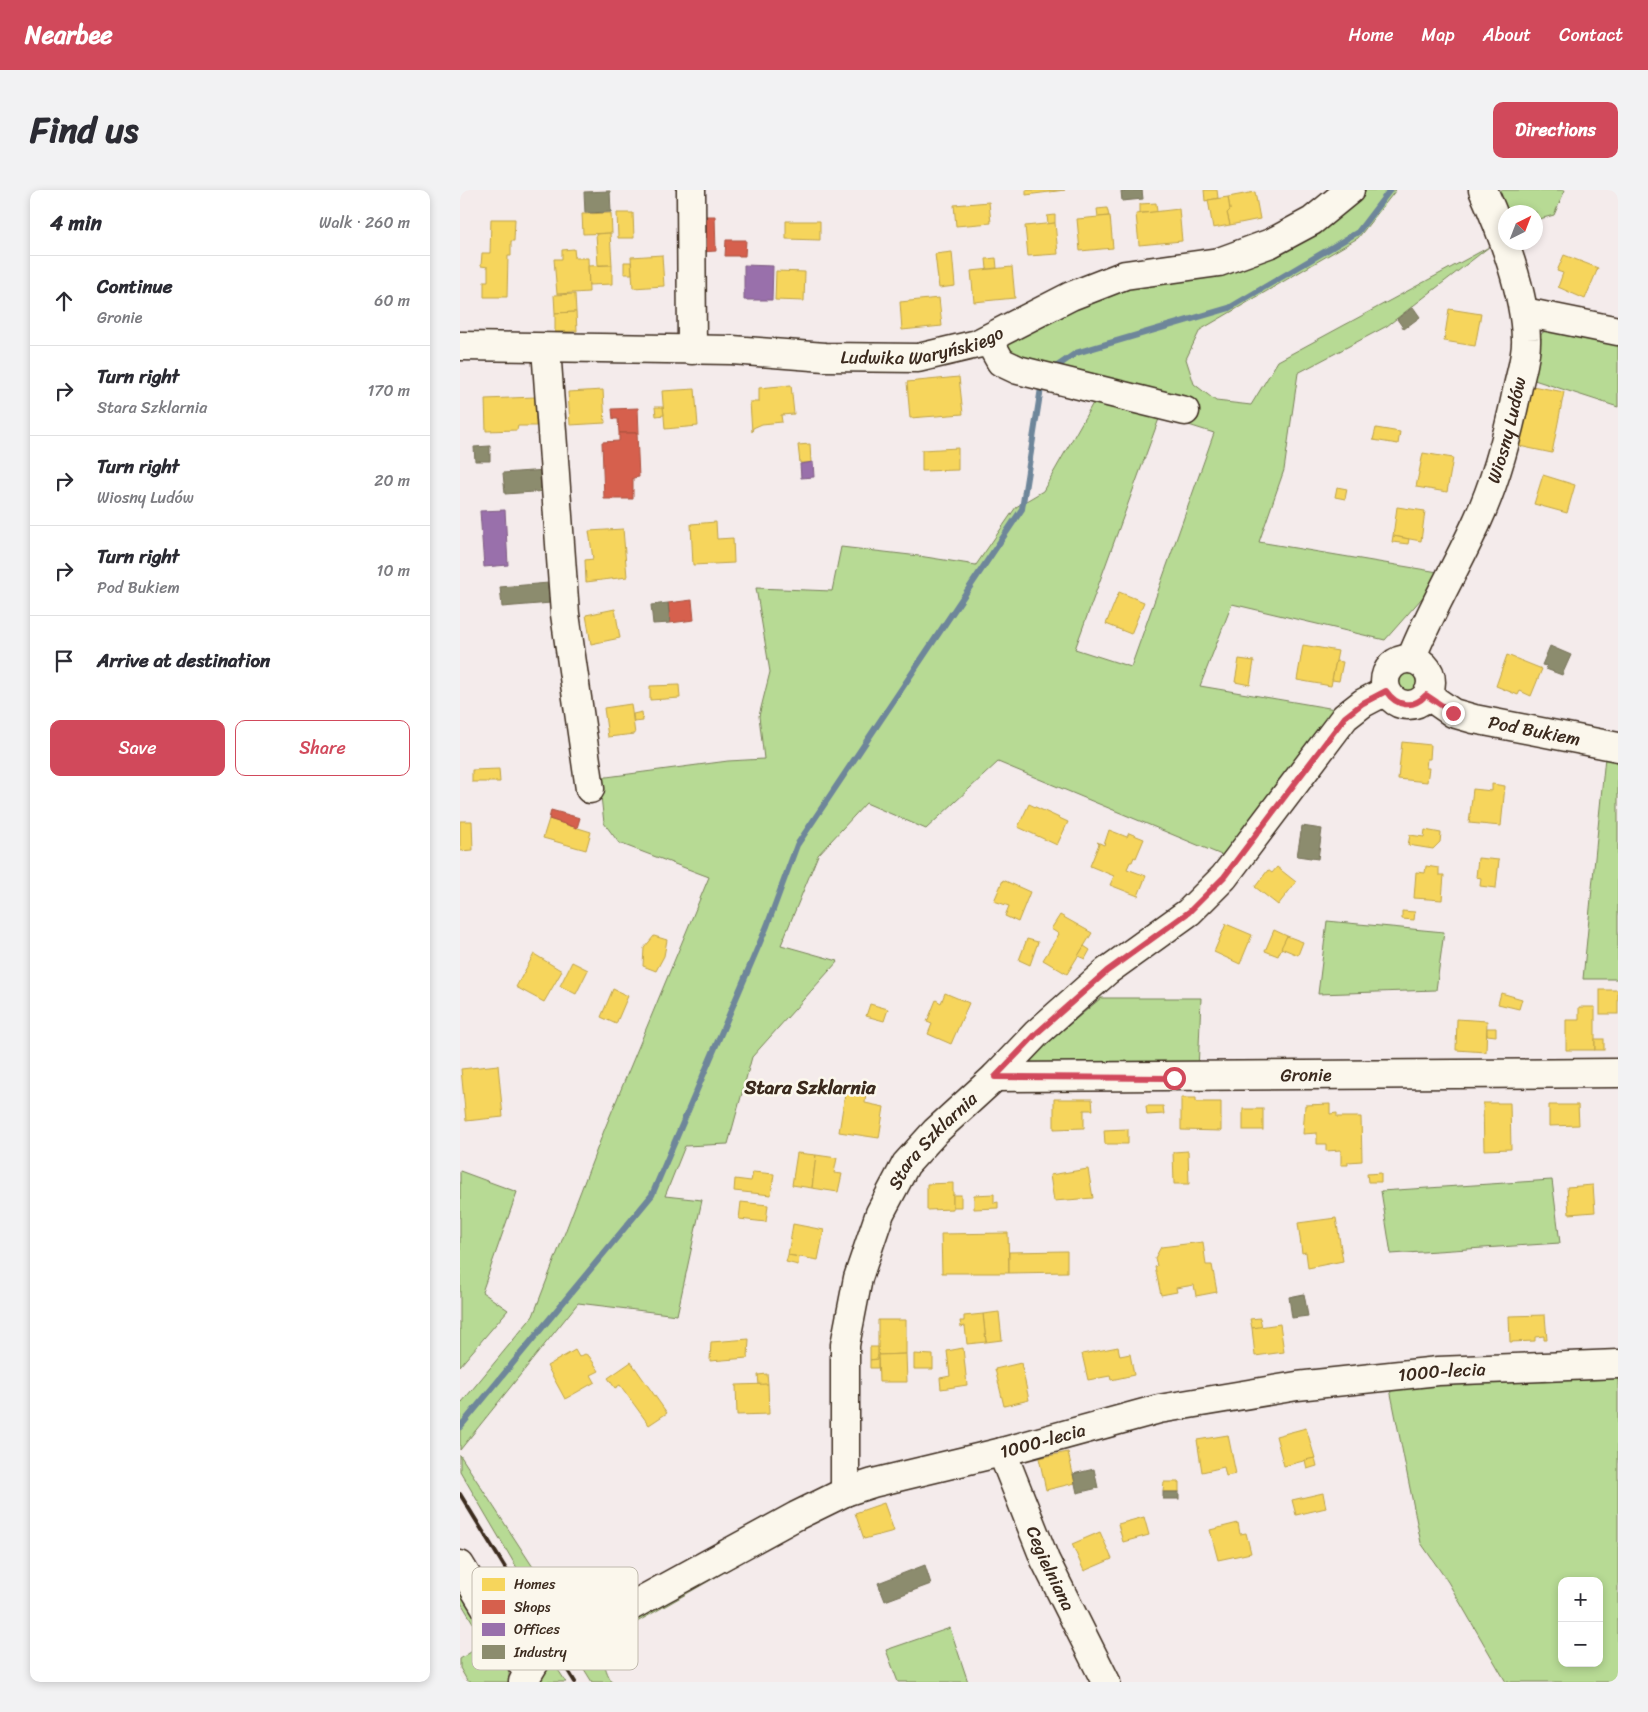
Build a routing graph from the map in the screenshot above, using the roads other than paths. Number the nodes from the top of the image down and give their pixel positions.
1 (691, 190) edge
2 (1350, 190) edge
3 (1483, 190) edge
4 (1524, 312) junction
5 (1618, 332) edge
6 (988, 339) junction
7 (460, 346) edge
8 (546, 348) junction
9 (692, 350) junction
10 (1185, 411) dead end
11 (1411, 659) junction
12 (1386, 691) junction
13 (1426, 695) junction
14 (1618, 747) edge
15 (590, 789) dead end
16 (1618, 1073) edge
17 (995, 1077) junction
18 (1618, 1364) edge
19 (1002, 1452) junction
20 (845, 1492) junction
21 (460, 1565) edge
22 (472, 1585) edge
23 (638, 1602) edge
24 (1106, 1682) edge

1 - 9 street
2 - 6 street, Ludwika Waryńskiego
3 - 4 street, Wiosny Ludów
4 - 5 street
4 - 11 street, Wiosny Ludów
6 - 9 street, Ludwika Waryńskiego
6 - 10 street
7 - 8 street, Ludwika Waryńskiego
8 - 9 street, Ludwika Waryńskiego
8 - 15 street
11 - 12 street
11 - 13 street
12 - 13 street
12 - 17 street, Stara Szklarnia
13 - 14 street, Pod Bukiem
16 - 17 street, Gronie
17 - 20 street, Stara Szklarnia
18 - 19 street, 1000-lecia
19 - 20 street, 1000-lecia
19 - 24 street, Cegielniana
20 - 23 street, 1000-lecia
21 - 22 street

